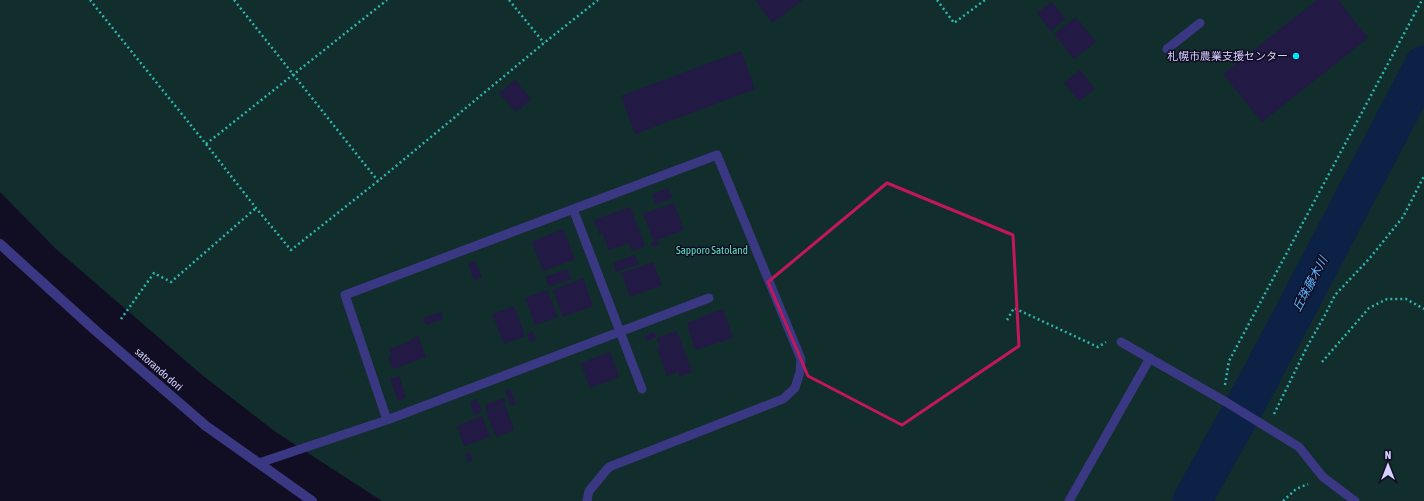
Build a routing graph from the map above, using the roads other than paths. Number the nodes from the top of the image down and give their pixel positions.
1 (1200, 24) dead end
2 (1166, 50) dead end
3 (573, 210) junction
4 (0, 244) edge
5 (709, 298) dead end
6 (620, 331) junction
7 (1121, 342) road end
8 (1150, 358) junction
9 (642, 389) dead end
10 (387, 420) junction
11 (259, 463) junction
12 (312, 501) edge
13 (587, 501) edge
14 (1069, 501) edge
15 (1355, 501) edge

1 - 2 lane
3 - 6 lane
3 - 10 lane
3 - 13 lane
4 - 11 street, satorando dori
5 - 6 lane
6 - 9 lane
6 - 10 lane
7 - 8 lane
8 - 14 lane
8 - 15 lane
10 - 11 lane
11 - 12 street, satorando dori

